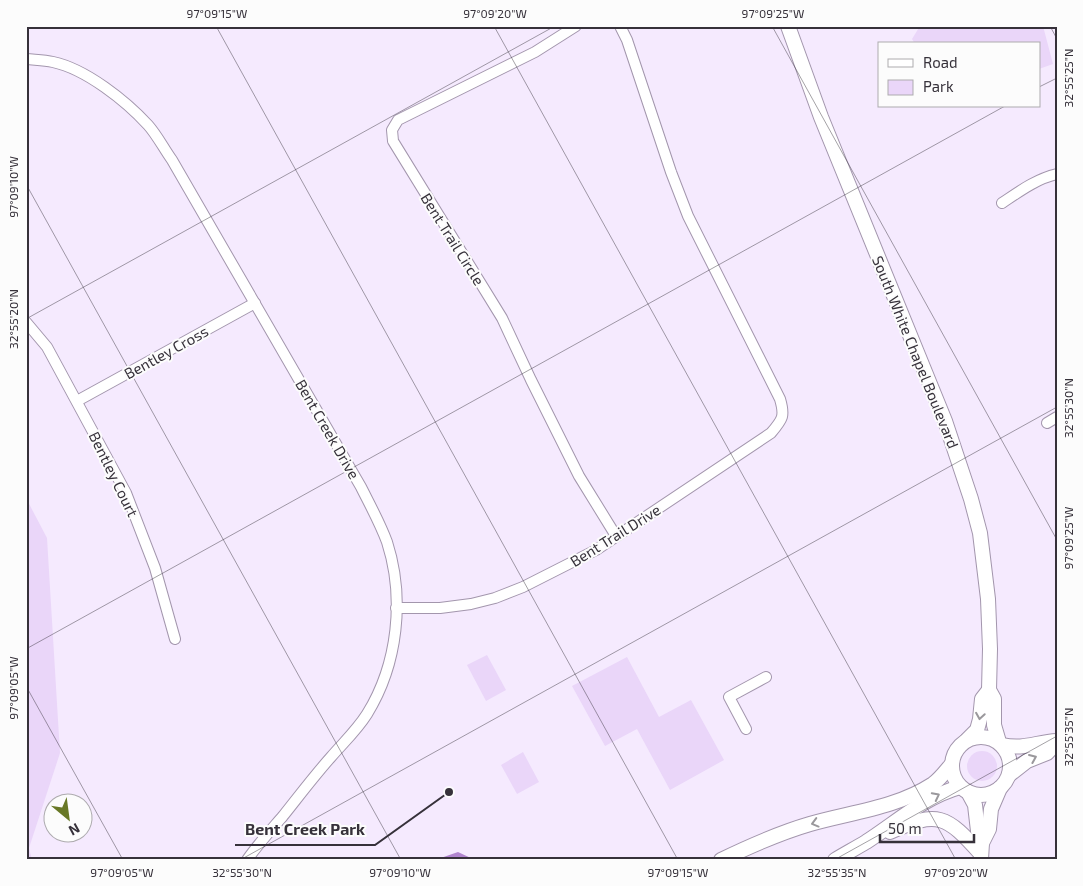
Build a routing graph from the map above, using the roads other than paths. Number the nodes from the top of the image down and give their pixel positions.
1 (576, 26) edge
2 (620, 26) edge
3 (788, 26) edge
4 (26, 59) edge
5 (1057, 174) edge
6 (1002, 203) dead end
7 (255, 303) junction
8 (26, 322) edge
9 (77, 402) junction
10 (1057, 417) edge
11 (1047, 423) dead end
12 (616, 536) junction
13 (396, 608) junction
14 (175, 639) dead end
15 (766, 677) dead end
16 (989, 690) junction
17 (746, 729) dead end
18 (967, 740) junction
19 (1057, 742) edge
20 (1000, 743) junction
21 (952, 765) junction
22 (1009, 775) junction
23 (1000, 788) junction
24 (964, 790) junction
25 (866, 842) junction
26 (981, 852) edge
27 (247, 860) edge
28 (721, 860) edge
29 (835, 860) edge

1 - 12 street, Bent Trail Circle
2 - 12 street, Bent Trail Drive
3 - 16 main road, South White Chapel Boulevard
4 - 7 street, Bent Creek Drive
5 - 6 street
7 - 9 street, Bentley Cross
7 - 13 street, Bent Creek Drive
8 - 9 street, Bentley Court
9 - 14 street, Bentley Court
10 - 11 street
12 - 13 street, Bent Trail Drive
13 - 27 street, Bent Creek Drive
15 - 17 street
16 -> 18 main road, South White Chapel Boulevard
16 - 20 main road, South White Chapel Boulevard
18 - 20 main road
18 - 21 main road
19 - 20 main road
22 -> 19 main road
20 - 22 main road
21 - 24 main road
21 -> 28 main road
22 - 23 main road
23 - 24 main road
23 - 26 main road
25 -> 24 main road
24 - 26 main road
25 - 26 main road
25 - 29 main road

